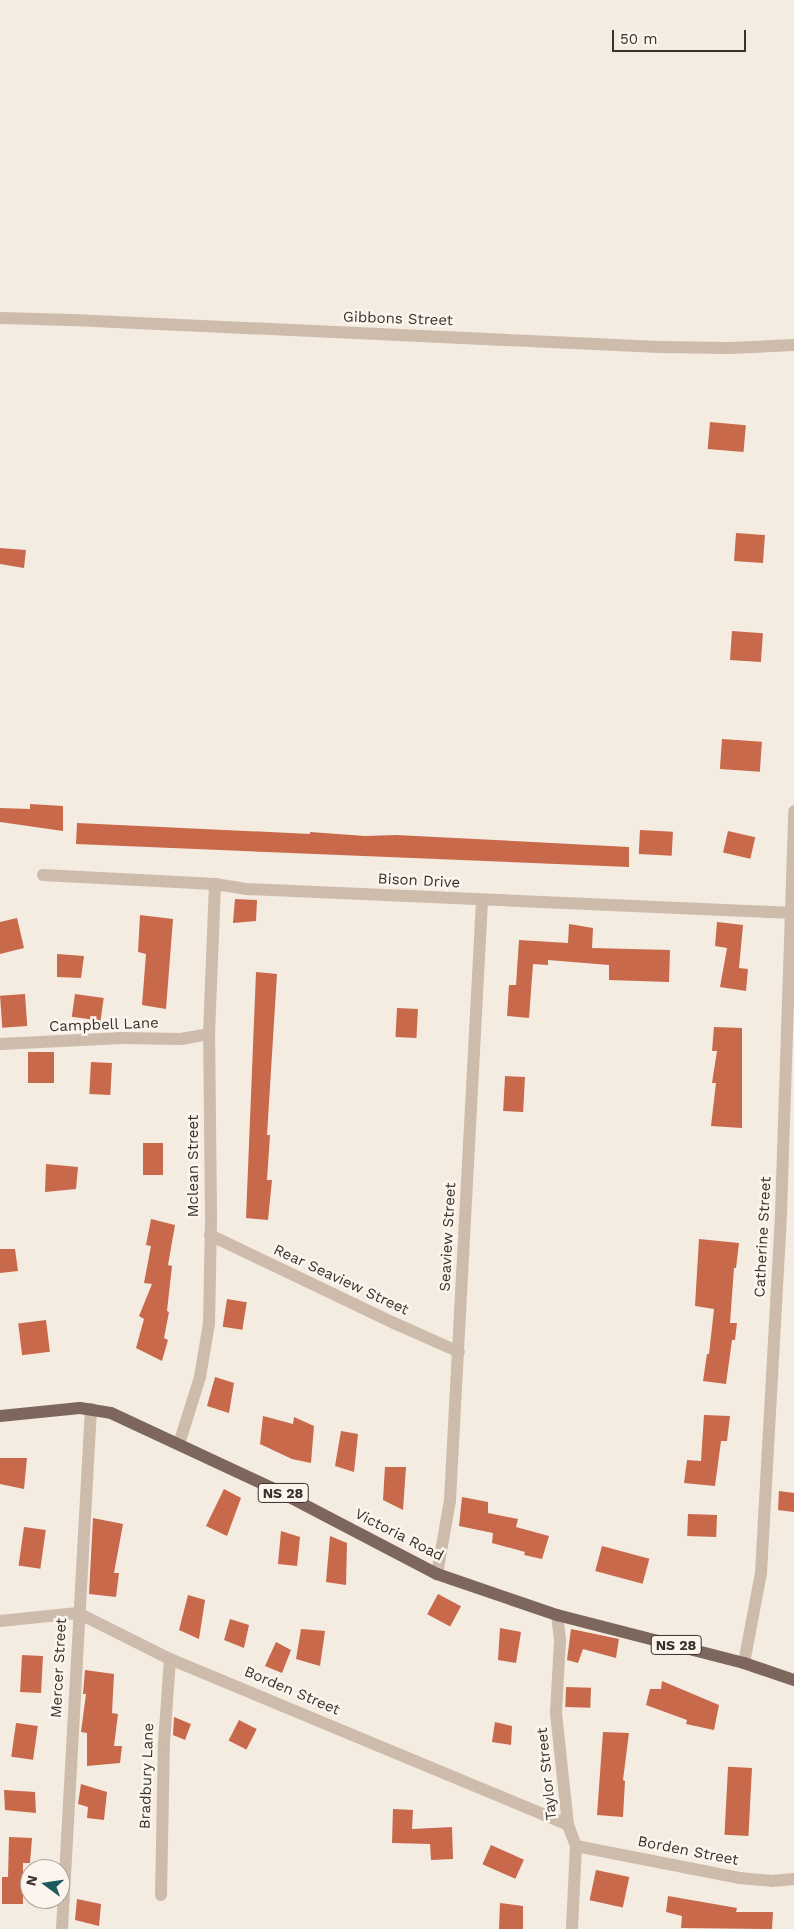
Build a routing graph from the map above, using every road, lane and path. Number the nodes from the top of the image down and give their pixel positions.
1 (0, 318) edge
2 (794, 345) edge
3 (794, 811) edge
4 (43, 875) dead end
5 (215, 884) junction
6 (482, 901) junction
7 (792, 913) edge
8 (209, 1034) junction
9 (0, 1044) edge
10 (210, 1235) junction
11 (459, 1352) junction
12 (91, 1409) junction
13 (0, 1416) edge
14 (179, 1444) junction
15 (438, 1574) junction
16 (78, 1613) junction
17 (557, 1615) junction
18 (0, 1621) edge
19 (170, 1658) junction
20 (744, 1663) junction
21 (794, 1680) edge
22 (568, 1824) junction
23 (576, 1846) junction
24 (794, 1879) edge
25 (161, 1896) dead end
26 (62, 1929) edge
27 (572, 1929) edge

1 - 2 street, Gibbons Street
3 - 7 street, Catherine Street
4 - 5 street, Bison Drive
5 - 6 street, Bison Drive
5 - 8 street, Mclean Street
6 - 7 street, Bison Drive
6 - 11 street, Seaview Street
7 - 20 street, Catherine Street
8 - 9 street, Campbell Lane
8 - 10 street, Mclean Street
10 - 11 street, Rear Seaview Street
10 - 14 street, Mclean Street
11 - 15 street, Seaview Street
12 - 13 main road, Victoria Road / NS 28
12 - 14 main road, Victoria Road / NS 28
12 - 16 street, Mercer Street
14 - 15 main road, Victoria Road / NS 28
15 - 17 main road, Victoria Road / NS 28
16 - 18 street
16 - 19 street, Borden Street
16 - 26 street, Mercer Street
17 - 20 main road, Victoria Road / NS 28
17 - 22 street, Taylor Street
19 - 22 street, Borden Street
19 - 25 street, Bradbury Lane
20 - 21 main road, Victoria Road / NS 28
22 - 23 street, Taylor Street
23 - 24 street, Borden Street
23 - 27 street, Taylor Street

